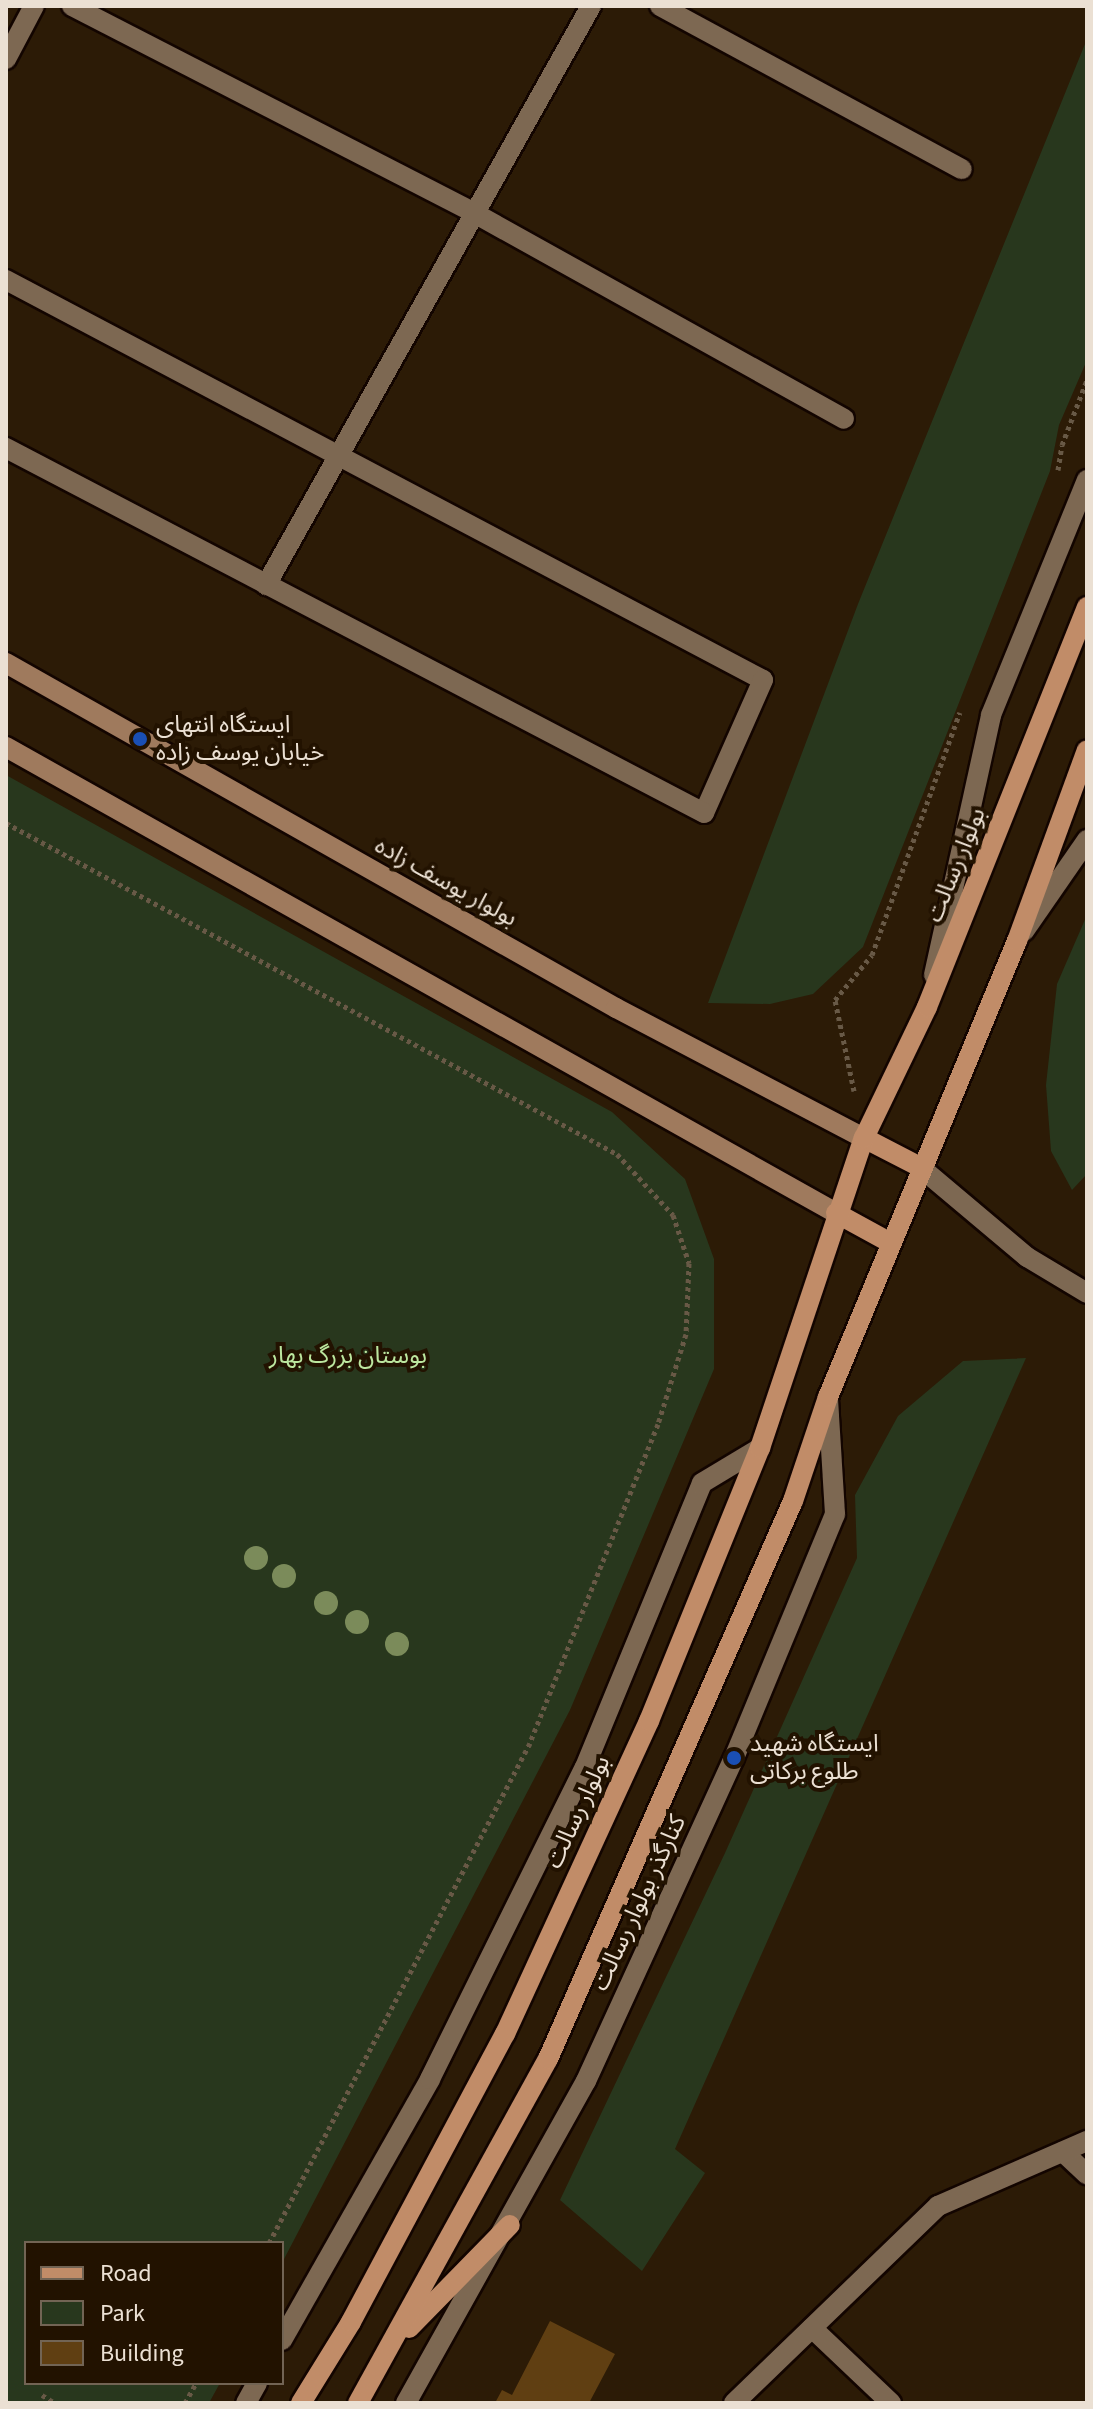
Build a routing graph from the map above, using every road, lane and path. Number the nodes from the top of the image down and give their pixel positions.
1 (34, 6) edge
2 (72, 6) edge
3 (591, 6) edge
4 (660, 6) edge
5 (6, 59) edge
6 (962, 169) dead end
7 (476, 214) junction
8 (6, 280) edge
9 (1087, 380) edge
10 (844, 419) dead end
11 (6, 448) edge
12 (342, 458) junction
13 (1087, 480) edge
14 (1056, 484) dead end
15 (266, 585) junction
16 (1087, 607) edge
17 (6, 663) edge
18 (961, 709) dead end
19 (6, 747) edge
20 (1087, 750) edge
21 (6, 823) edge
22 (1087, 840) edge
23 (1017, 941) junction
24 (927, 1007) junction
25 (864, 1138) junction
26 (920, 1167) junction
27 (836, 1213) junction
28 (891, 1243) junction
29 (1087, 1293) edge
30 (828, 1397) junction
31 (760, 1448) junction
32 (1087, 2141) edge
33 (1063, 2152) junction
34 (1087, 2174) edge
35 (510, 2225) junction
36 (270, 2241) edge
37 (812, 2328) junction
38 (284, 2336) edge
39 (393, 2345) junction
40 (195, 2385) edge
41 (256, 2385) edge
42 (42, 2395) dead end
43 (55, 2403) edge
44 (185, 2403) edge
45 (246, 2403) edge
46 (301, 2403) edge
47 (358, 2403) edge
48 (406, 2403) edge
49 (734, 2403) edge
50 (891, 2403) edge

1 - 5 street
2 - 7 street
3 - 7 street
4 - 6 street
7 - 10 street
7 - 12 street
8 - 12 street
9 - 14 path
11 - 15 street
12 - 15 street
12 - 15 street
13 - 24 street
16 - 24 main road, بولوار رسالت
17 - 25 main road, بولوار یوسف زاده
18 - 25 path
19 - 27 main road
20 - 23 main road
21 - 36 path
22 - 23 street
23 - 26 main road
24 - 25 main road, بولوار رسالت
25 - 26 main road
25 - 27 main road, بولوار رسالت
26 - 28 main road
26 - 29 street
27 - 28 main road
27 - 31 main road, بولوار رسالت
28 - 30 main road
30 - 35 street, کنارگذر بولوار رسالت
30 - 39 main road
31 - 38 street
31 - 46 main road, بولوار رسالت
32 - 33 street
33 - 34 street
33 - 37 street
35 - 39 main road
35 - 48 street, کنارگذر بولوار رسالت
37 - 49 street
37 - 50 street
39 - 47 main road
40 - 44 path
41 - 45 street
42 - 43 path

